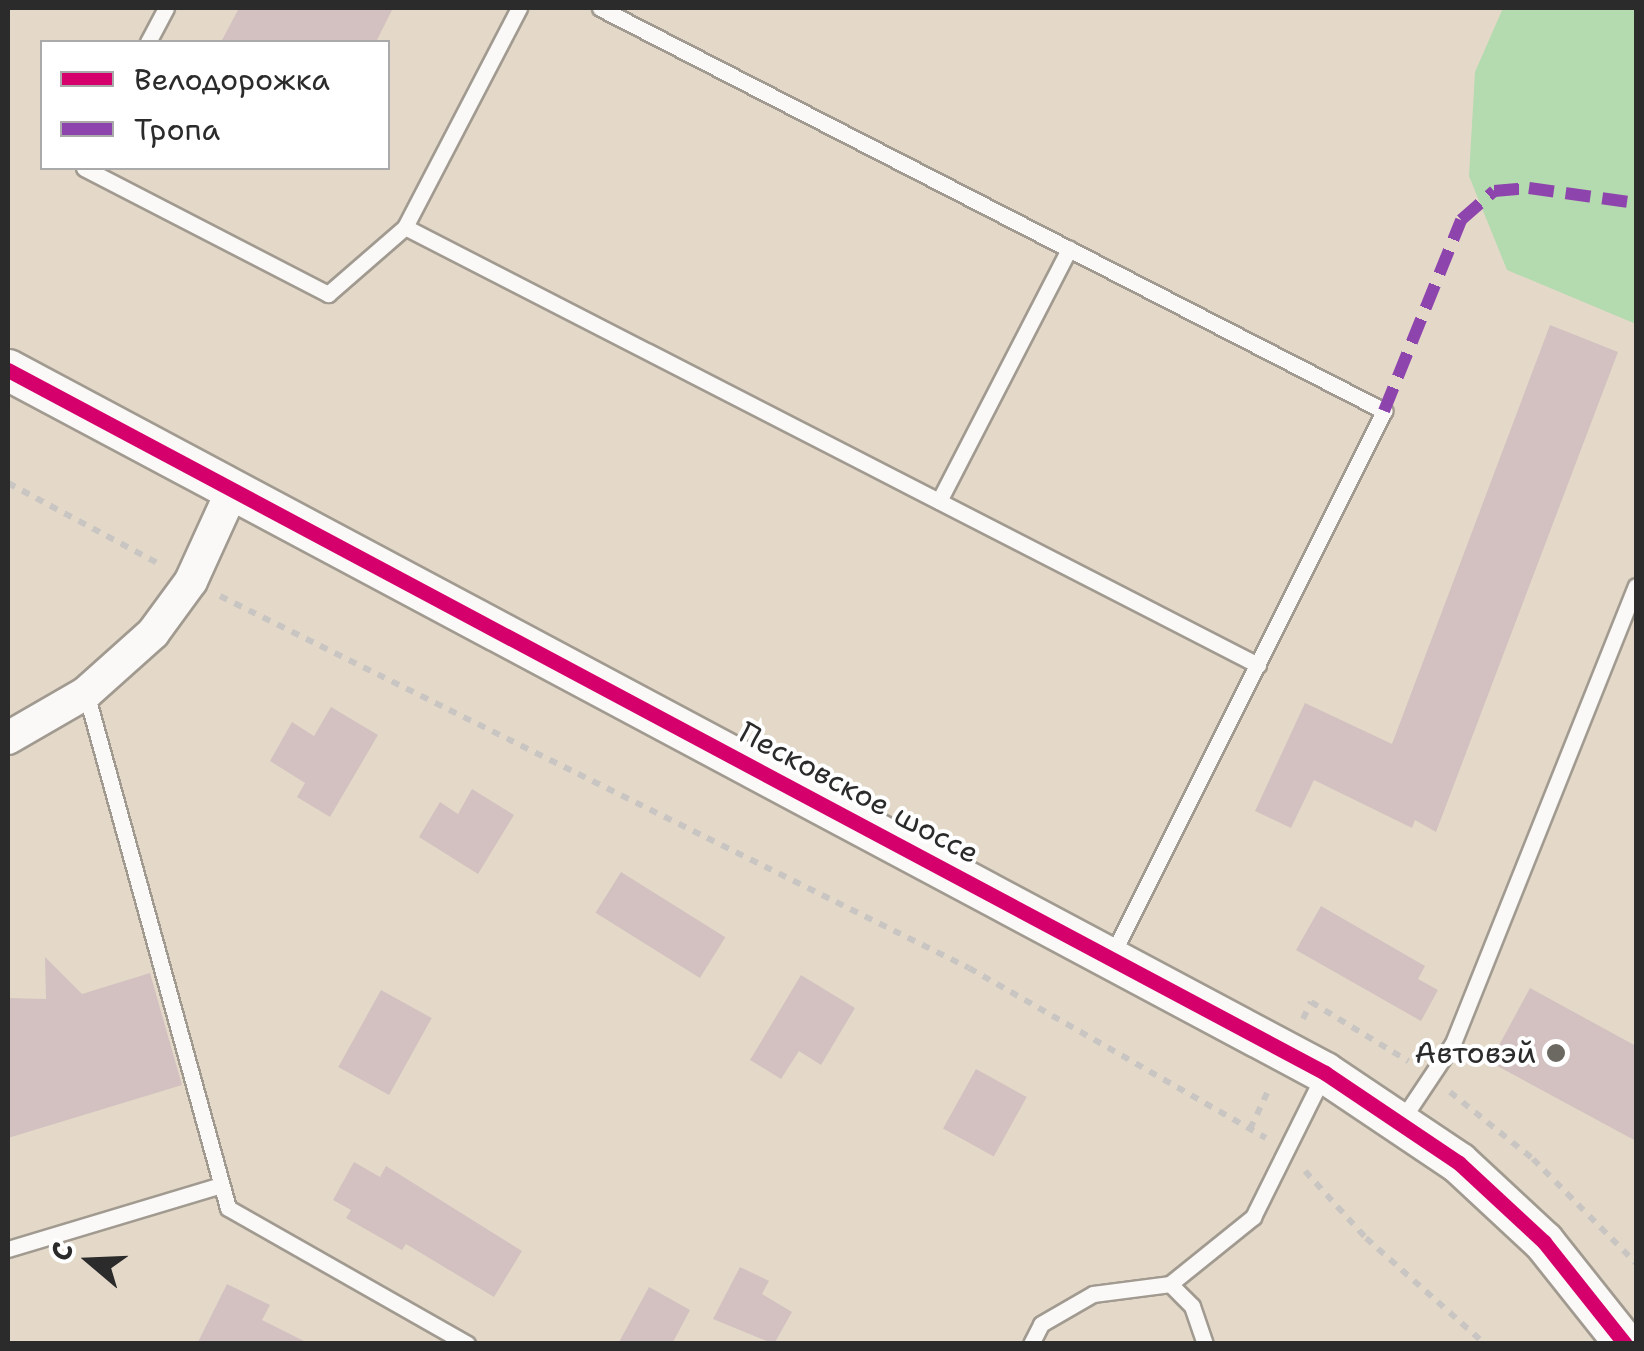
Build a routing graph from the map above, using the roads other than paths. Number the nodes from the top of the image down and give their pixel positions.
1 (166, 8) edge
2 (518, 8) edge
3 (600, 8) edge
4 (149, 40) edge
5 (88, 170) edge
6 (406, 227) junction
7 (1069, 249) junction
8 (8, 370) edge
9 (233, 489) junction
10 (939, 502) junction
11 (1636, 586) edge
12 (1258, 665) junction
13 (86, 693) junction
14 (8, 738) edge
15 (1110, 958) junction
16 (1324, 1073) junction
17 (1401, 1121) junction
18 (221, 1185) junction
19 (8, 1249) edge
20 (1170, 1284) junction
21 (466, 1344) edge
22 (1031, 1344) edge
23 (1204, 1344) edge
24 (1625, 1344) edge

1 - 4 lane
2 - 6 lane
3 - 7 lane
5 - 6 lane
6 - 10 lane
7 - 10 lane
7 - 12 lane
8 - 9 street, Песковское шоссе
9 - 13 street
9 - 15 street, Песковское шоссе
10 - 12 lane
11 - 17 lane
12 - 15 lane
13 - 14 street
13 - 18 lane
15 - 16 street, Песковское шоссе
16 - 17 street, Песковское шоссе
16 - 20 lane
17 - 24 street, Песковское шоссе
18 - 19 lane
18 - 21 lane
20 - 22 lane
20 - 23 lane

